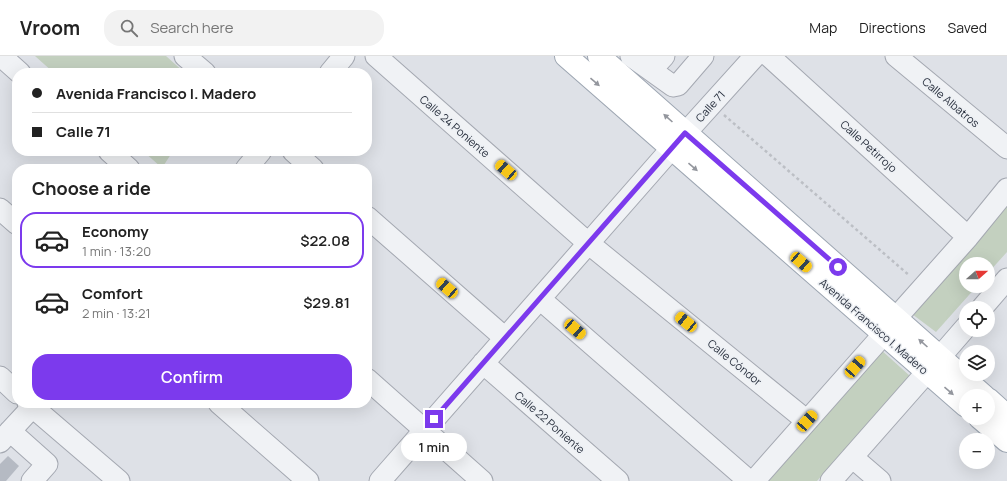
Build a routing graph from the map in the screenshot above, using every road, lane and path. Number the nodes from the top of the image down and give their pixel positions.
1 (1, 56) edge
2 (185, 56) edge
3 (344, 56) edge
4 (376, 56) edge
5 (566, 56) edge
6 (600, 56) edge
7 (631, 56) edge
8 (703, 56) edge
9 (755, 56) edge
10 (769, 56) edge
11 (896, 56) edge
12 (657, 63) edge
13 (14, 68) edge
14 (199, 68) edge
15 (334, 68) edge
16 (712, 104) junction
17 (678, 141) junction
18 (1007, 148) edge
19 (114, 156) edge
20 (257, 156) edge
21 (299, 156) edge
22 (123, 164) edge
23 (250, 164) edge
24 (307, 164) edge
25 (1007, 189) edge
26 (0, 209) edge
27 (12, 220) edge
28 (372, 221) edge
29 (968, 237) junction
30 (588, 243) junction
31 (1007, 279) edge
32 (924, 288) junction
33 (540, 299) junction
34 (988, 301) edge
35 (890, 326) junction
36 (959, 335) edge
37 (505, 338) junction
38 (483, 363) junction
39 (933, 364) junction
40 (0, 377) edge
41 (372, 383) edge
42 (12, 388) edge
43 (973, 389) edge
44 (959, 397) edge
45 (995, 405) edge
46 (29, 408) edge
47 (37, 408) edge
48 (226, 408) edge
49 (1007, 416) edge
50 (807, 421) junction
51 (988, 425) edge
52 (424, 430) junction
53 (9, 437) edge
54 (1007, 441) edge
55 (0, 457) edge
56 (852, 457) junction
57 (32, 481) edge
58 (119, 481) edge
59 (308, 481) edge
60 (380, 481) edge
61 (482, 481) edge
62 (618, 481) edge
63 (749, 481) edge
64 (754, 481) edge
65 (831, 481) edge
66 (880, 481) edge

1 - 13 street
2 - 14 street
3 - 15 street
4 - 30 street, Calle 24 Poniente
5 -> 17 main road, Avenida Francisco I. Madero
17 -> 6 main road, Avenida Francisco I. Madero
7 - 12 street
8 - 12 street
9 - 16 street, Calle 71
10 - 29 street, Calle Petirrojo
11 - 18 street, Calle Albatros
16 - 17 street, Calle 71
16 - 32 path
17 - 30 street, Calle 71
17 - 35 main road, Avenida Francisco I. Madero
19 - 22 street
20 - 23 street
21 - 24 street
25 - 29 street
26 - 27 street
28 - 37 street
29 - 32 street
30 - 33 street, Calle 71
30 - 50 street, Calle Cóndor
31 - 34 street
32 - 35 street
33 - 37 street, Calle 71
33 - 63 street
35 - 39 main road, Avenida Francisco I. Madero
35 - 50 street
36 - 39 street
37 - 38 street, Calle 71
38 - 52 street, Calle 71
38 - 62 street, Calle 22 Poniente
39 - 43 main road, Avenida Francisco I. Madero
39 -> 44 main road, Avenida Francisco I. Madero
39 - 56 street
40 - 42 street
41 - 52 street
45 - 49 main road
46 - 53 street
47 - 58 street
48 - 59 street
50 - 64 street
51 - 54 main road
52 - 60 street, Calle 71
52 - 61 street
53 - 55 street
53 - 57 street
56 - 65 street
56 - 66 street

